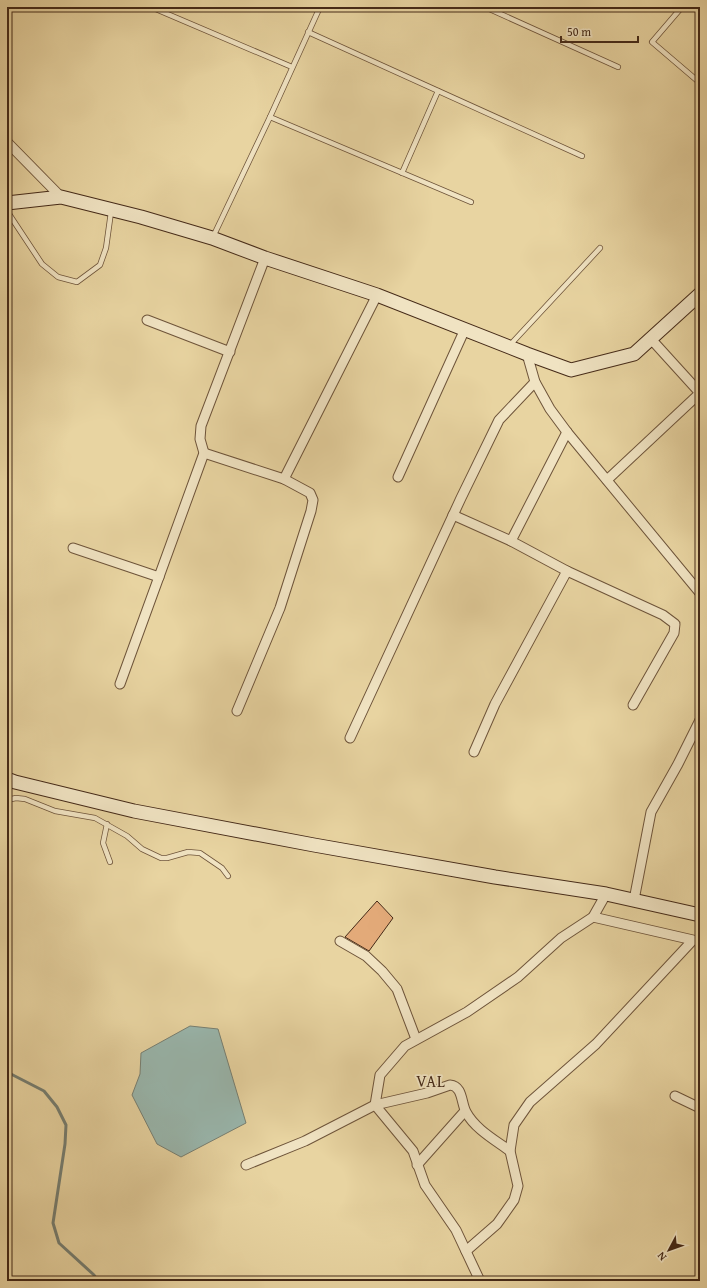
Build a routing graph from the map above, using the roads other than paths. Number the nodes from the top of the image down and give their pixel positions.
1 (151, 7) edge
2 (320, 7) edge
3 (485, 7) edge
4 (682, 7) edge
5 (308, 32) junction
6 (618, 67) dead end
7 (292, 68) junction
8 (700, 83) edge
9 (438, 91) junction
10 (270, 117) junction
11 (7, 142) edge
12 (582, 156) dead end
13 (402, 173) junction
14 (61, 197) junction
15 (471, 202) dead end
16 (7, 203) edge
17 (111, 210) junction
18 (7, 211) edge
19 (212, 238) junction
20 (600, 248) dead end
21 (265, 258) junction
22 (700, 294) edge
23 (377, 295) junction
24 (147, 320) dead end
25 (465, 329) junction
26 (651, 339) junction
27 (508, 346) junction
28 (230, 352) junction
29 (527, 354) junction
30 (535, 382) junction
31 (700, 393) edge
32 (566, 432) junction
33 (204, 453) junction
34 (398, 477) dead end
35 (284, 479) junction
36 (607, 480) junction
37 (453, 515) junction
38 (511, 541) junction
39 (73, 548) dead end
40 (568, 571) junction
41 (159, 578) junction
42 (700, 593) edge
43 (120, 684) dead end
44 (633, 705) dead end
45 (237, 711) dead end
46 (700, 720) edge
47 (350, 738) dead end
48 (474, 752) dead end
49 (7, 779) edge
50 (7, 800) edge
51 (107, 824) junction
52 (110, 862) dead end
53 (228, 876) dead end
54 (606, 894) junction
55 (634, 900) junction
56 (700, 915) edge
57 (593, 917) junction
58 (340, 941) dead end
59 (697, 941) edge
60 (416, 1039) junction
61 (675, 1096) dead end
62 (375, 1105) junction
63 (700, 1108) edge
64 (465, 1111) junction
65 (510, 1151) junction
66 (246, 1165) dead end
67 (417, 1165) junction
68 (466, 1251) junction
69 (480, 1281) edge

1 - 7 lane
2 - 5 lane
3 - 6 lane
4 - 8 lane
5 - 7 lane
5 - 9 lane
7 - 10 lane
9 - 12 lane
9 - 13 lane
10 - 13 lane
10 - 19 lane
11 - 14 street
13 - 15 lane
14 - 16 main road
14 - 17 main road
17 - 18 lane
17 - 19 main road
19 - 21 main road
20 - 27 lane
21 - 23 main road
21 - 28 street
22 - 26 main road
23 - 25 main road
23 - 35 street
24 - 28 street
25 - 27 main road
25 - 34 street
26 - 29 main road
26 - 31 street
27 - 29 main road
28 - 33 street
29 - 30 street
30 - 32 street
30 - 37 street
31 - 36 street
32 - 36 street
32 - 38 street
33 - 35 street
33 - 41 street
35 - 45 street
36 - 42 street
37 - 38 street
37 - 47 street
38 - 40 street
39 - 41 street
40 - 44 street
40 - 48 street
41 - 43 street
46 - 55 street
49 - 54 main road
50 - 51 lane
51 - 52 lane
51 - 53 lane
54 - 55 main road
54 - 57 street
55 - 56 main road
57 - 59 street
57 - 60 street
58 - 60 street
59 - 65 street
60 - 62 street
61 - 63 street
62 - 64 street
62 - 66 street
62 - 67 street
64 - 65 street
64 - 67 street
65 - 68 street
67 - 68 street
68 - 69 street

